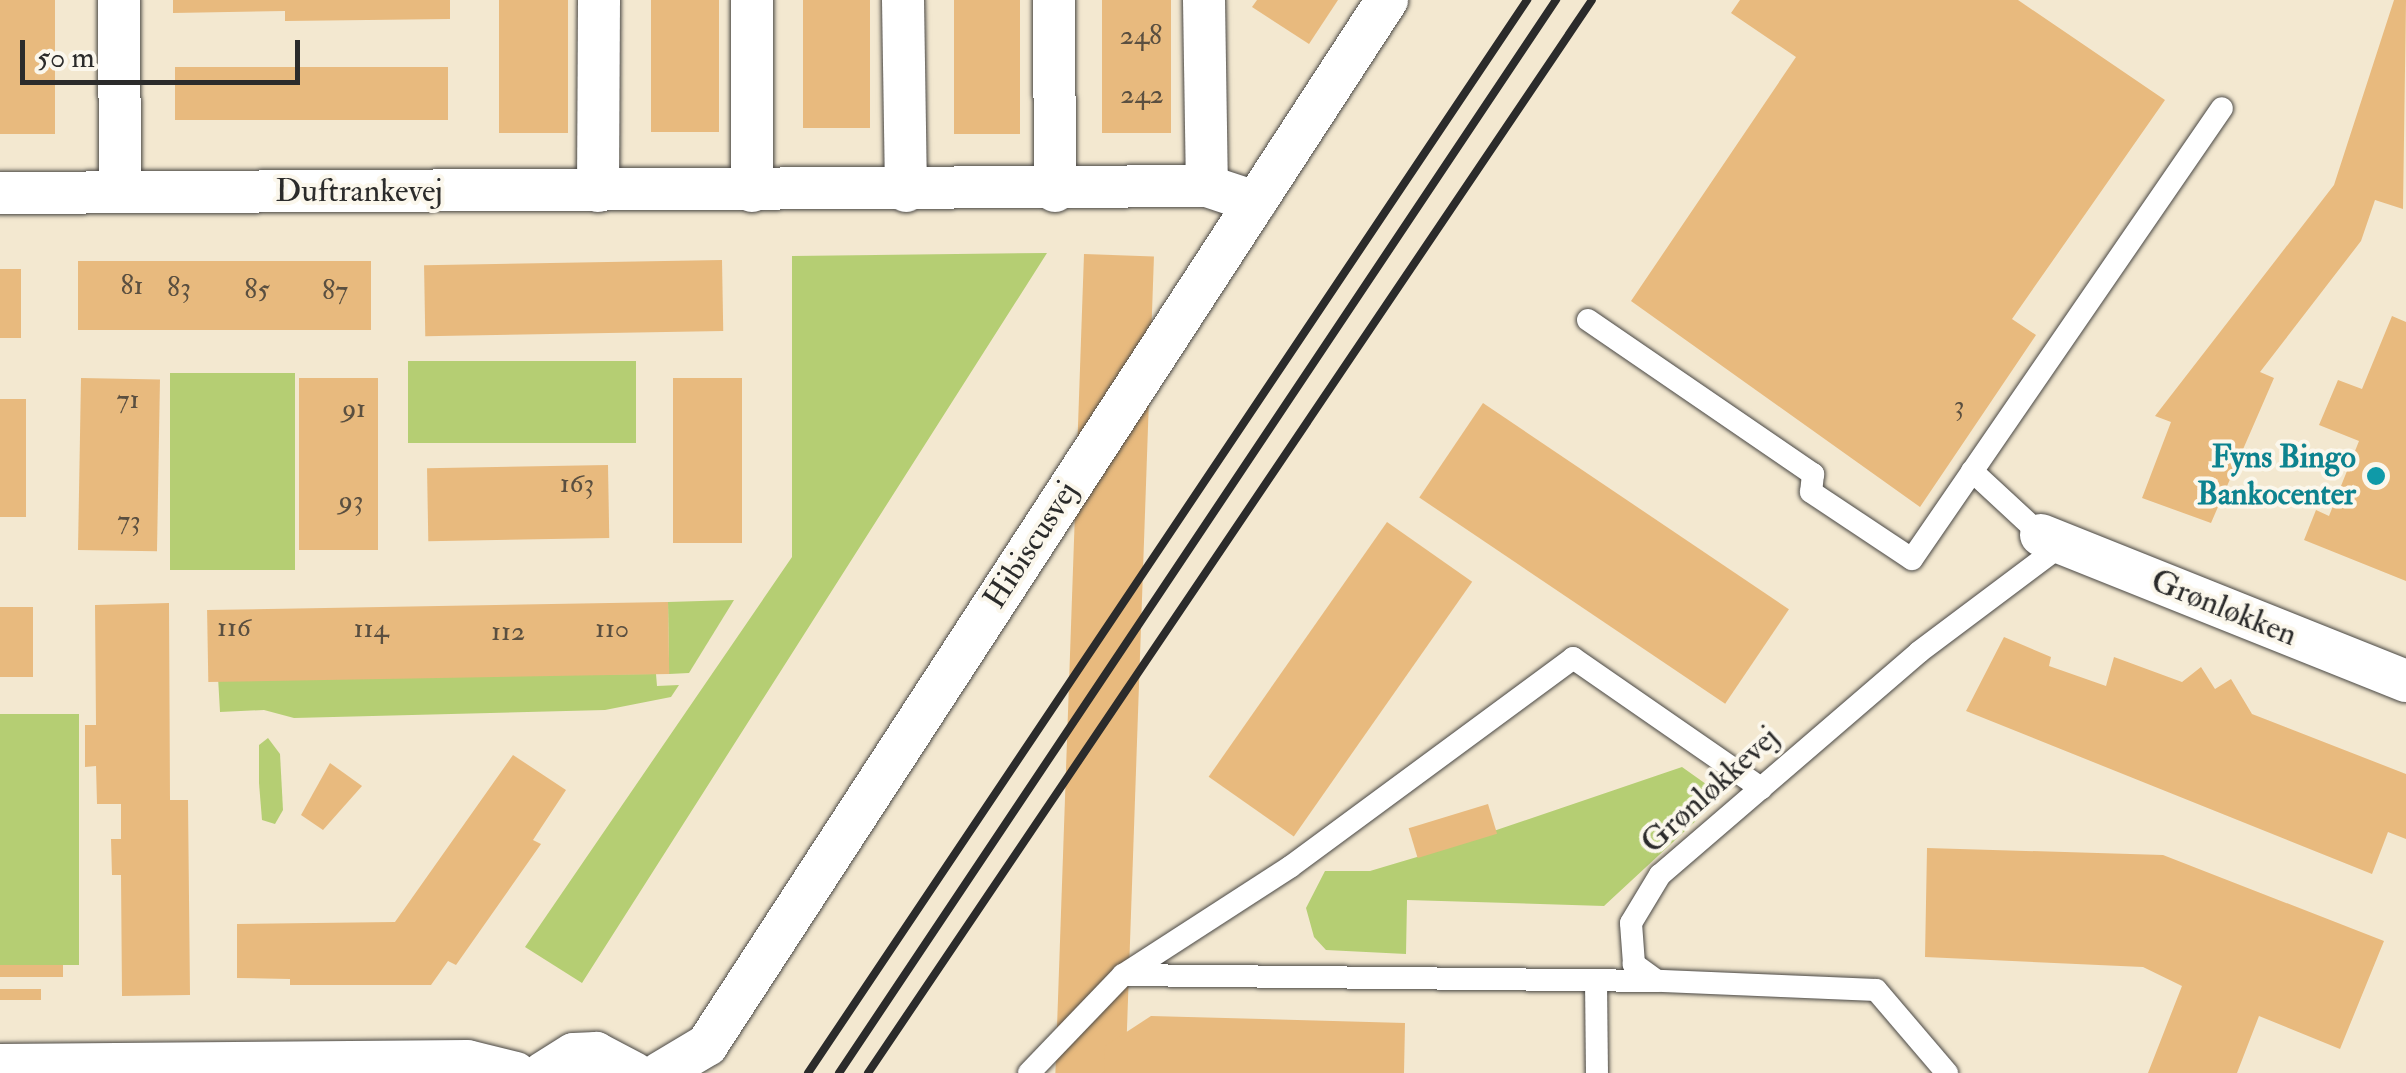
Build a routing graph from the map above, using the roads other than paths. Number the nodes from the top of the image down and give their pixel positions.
1 (119, 0) edge
2 (599, 0) edge
3 (752, 0) edge
4 (903, 0) edge
5 (1054, 0) edge
6 (1204, 0) edge
7 (1387, 0) edge
8 (2222, 108) dead end
9 (1207, 186) junction
10 (598, 190) junction
11 (752, 191) junction
12 (906, 191) junction
13 (1055, 191) junction
14 (120, 192) junction
15 (0, 193) edge
16 (1254, 202) junction
17 (1588, 320) dead end
18 (1972, 471) junction
19 (2052, 539) junction
20 (2406, 681) edge
21 (1761, 788) junction
22 (1123, 975) junction
23 (1596, 980) junction
24 (1658, 982) junction
25 (0, 1065) edge
26 (516, 1073) edge
27 (543, 1073) edge
28 (634, 1073) edge
29 (660, 1073) edge
30 (1029, 1073) edge
31 (1597, 1073) edge
32 (1947, 1073) edge

1 - 14 street
2 - 10 street
3 - 11 street
4 - 12 street
5 - 13 street
6 - 9 street
7 - 16 street, Hibiscusvej
8 - 18 lane
9 - 13 street, Duftrankevej
9 - 16 street, Duftrankevej
10 - 11 street, Duftrankevej
10 - 14 street, Duftrankevej
11 - 12 street, Duftrankevej
12 - 13 street, Duftrankevej
14 - 15 street, Duftrankevej
16 - 29 street, Hibiscusvej
17 - 18 lane
18 - 19 lane
19 - 20 street, Grønløkken
19 - 21 lane, Grønløkkevej
21 - 22 lane
21 - 24 lane, Grønløkkevej
22 - 23 lane
22 - 30 lane
23 - 24 lane
23 - 31 lane
24 - 32 lane
25 - 26 street
27 - 28 street

